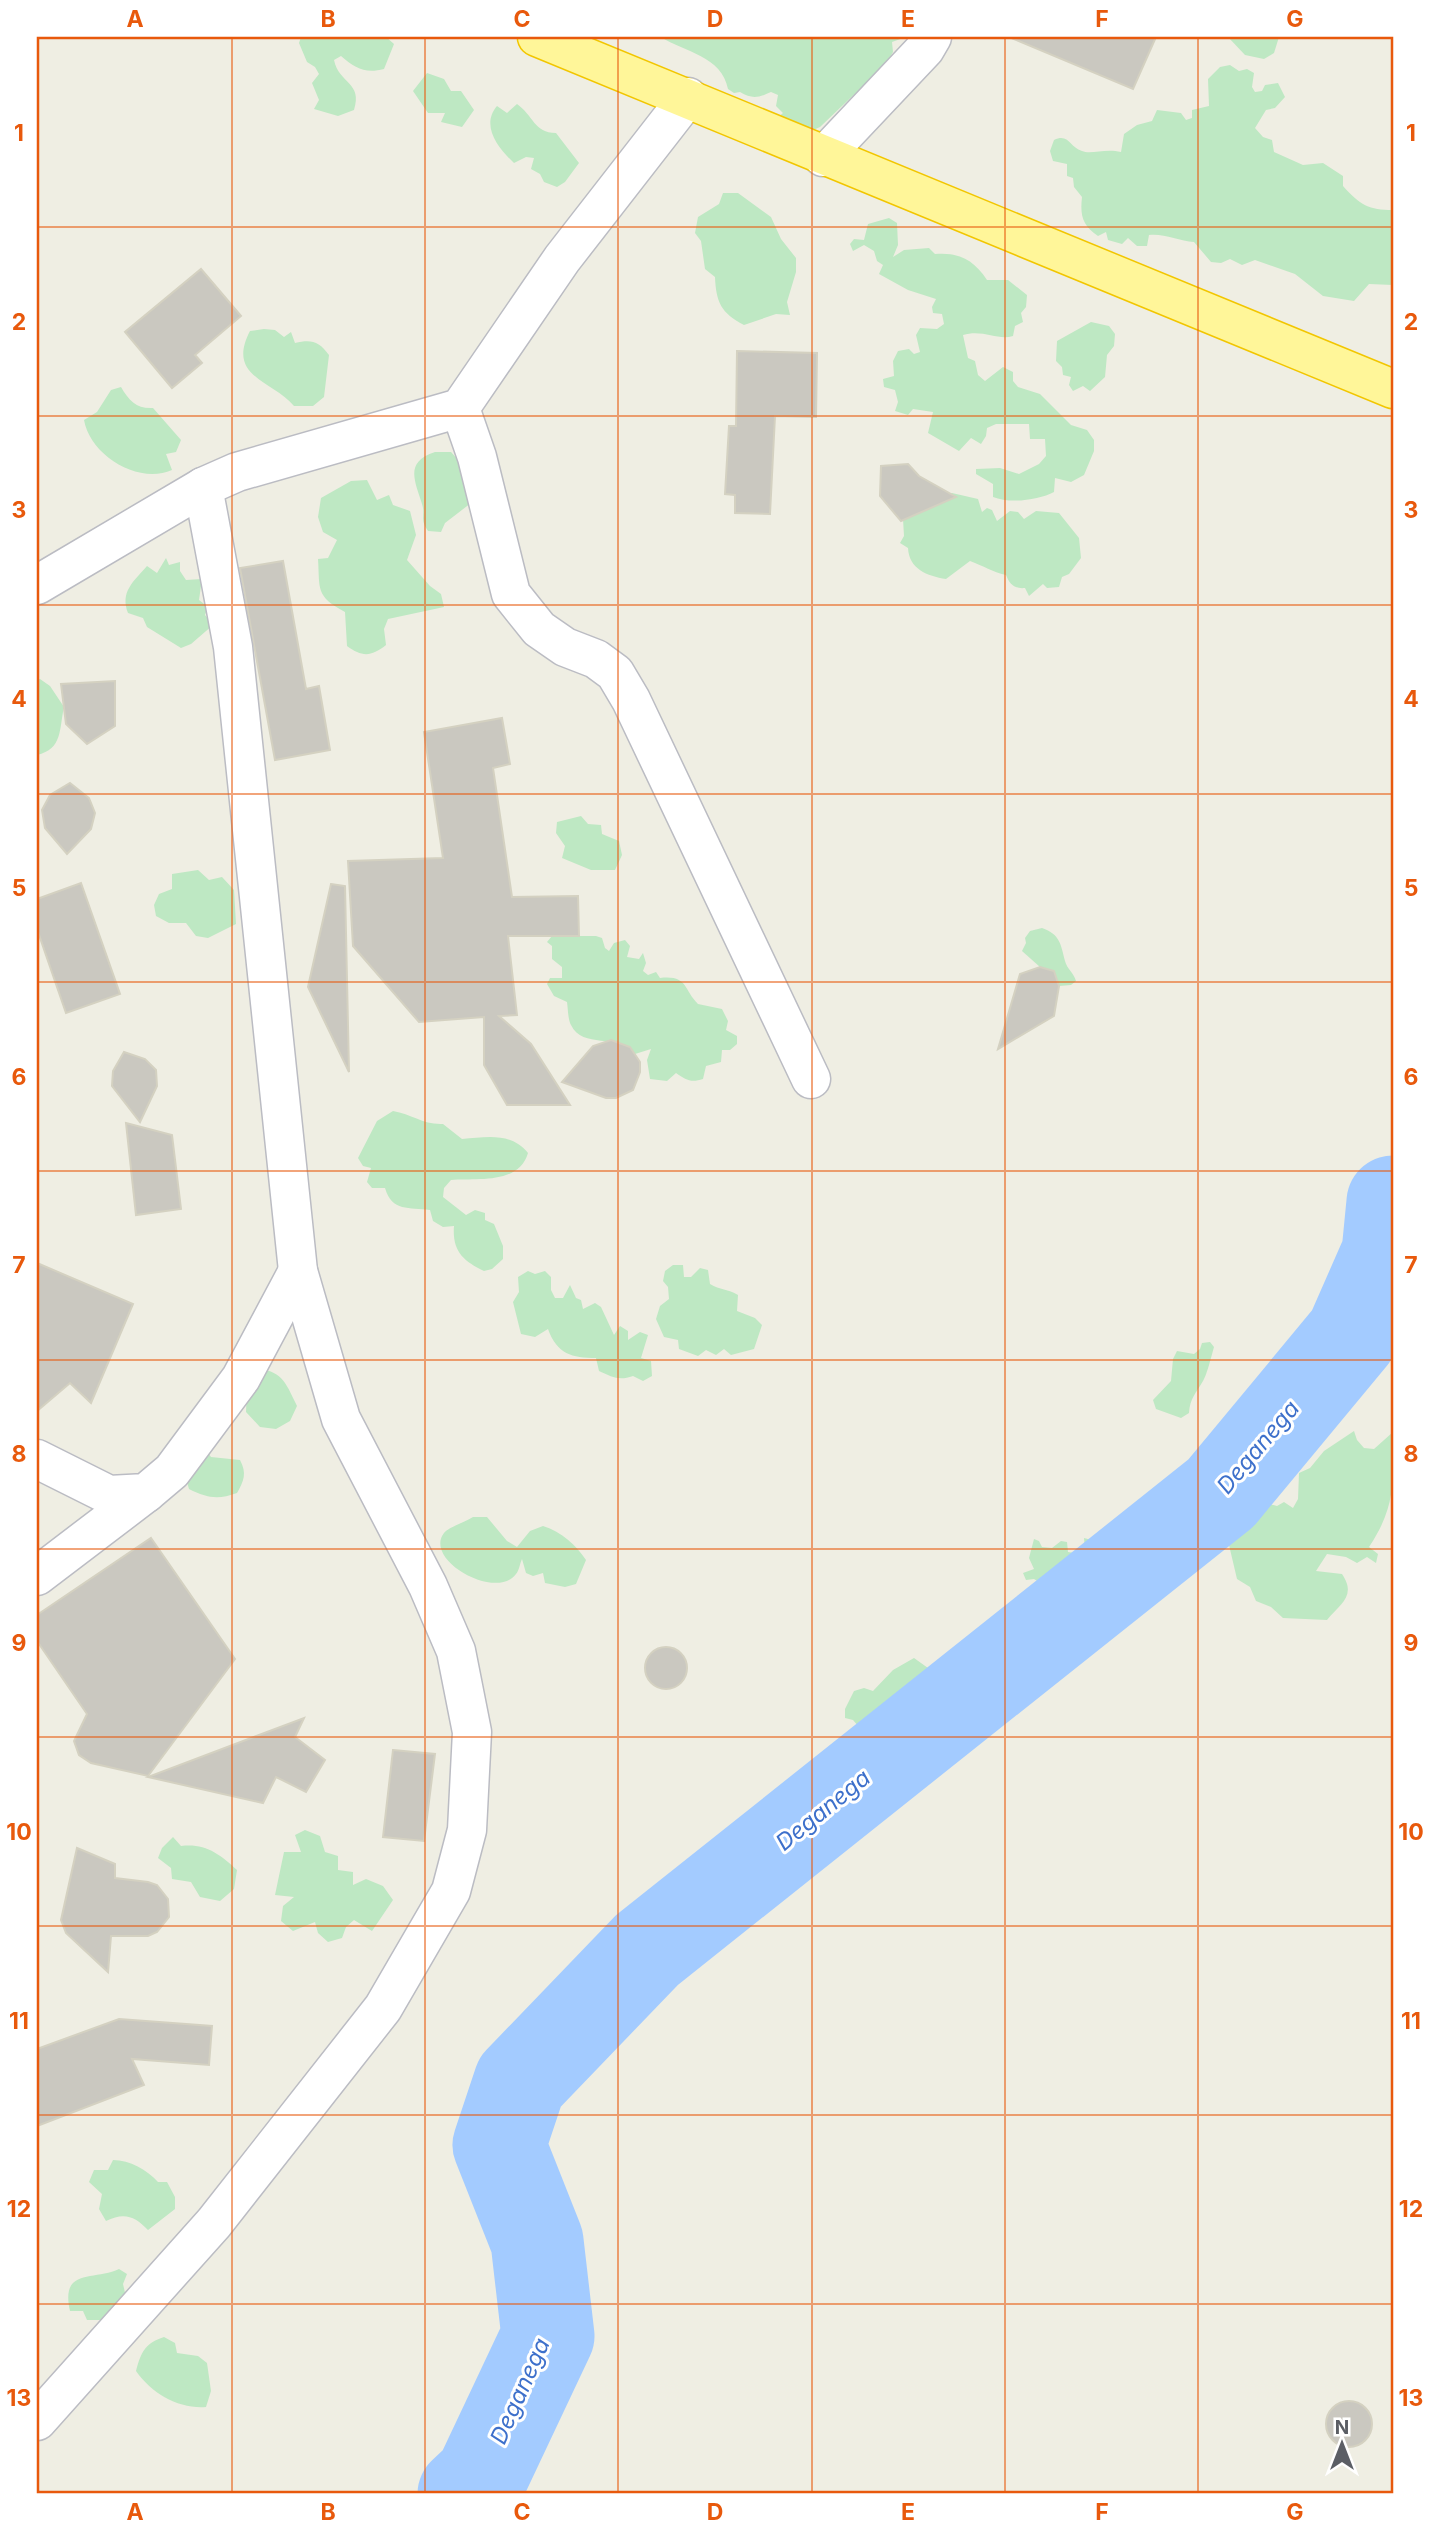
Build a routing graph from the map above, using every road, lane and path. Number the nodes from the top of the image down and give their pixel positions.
1 (537, 37) edge
2 (932, 37) edge
3 (688, 97) junction
4 (823, 157) junction
5 (1393, 389) edge
6 (460, 408) junction
7 (203, 487) junction
8 (37, 585) edge
9 (810, 1079) dead end
10 (298, 1271) junction
11 (37, 1458) edge
12 (146, 1493) junction
13 (37, 1576) edge
14 (37, 2421) edge

1 - 3 highway
2 - 4 street
3 - 4 highway
3 - 6 street
4 - 5 highway
6 - 7 street
6 - 9 street
7 - 8 street
7 - 10 street
10 - 12 street
10 - 14 street
11 - 12 street
12 - 13 street

